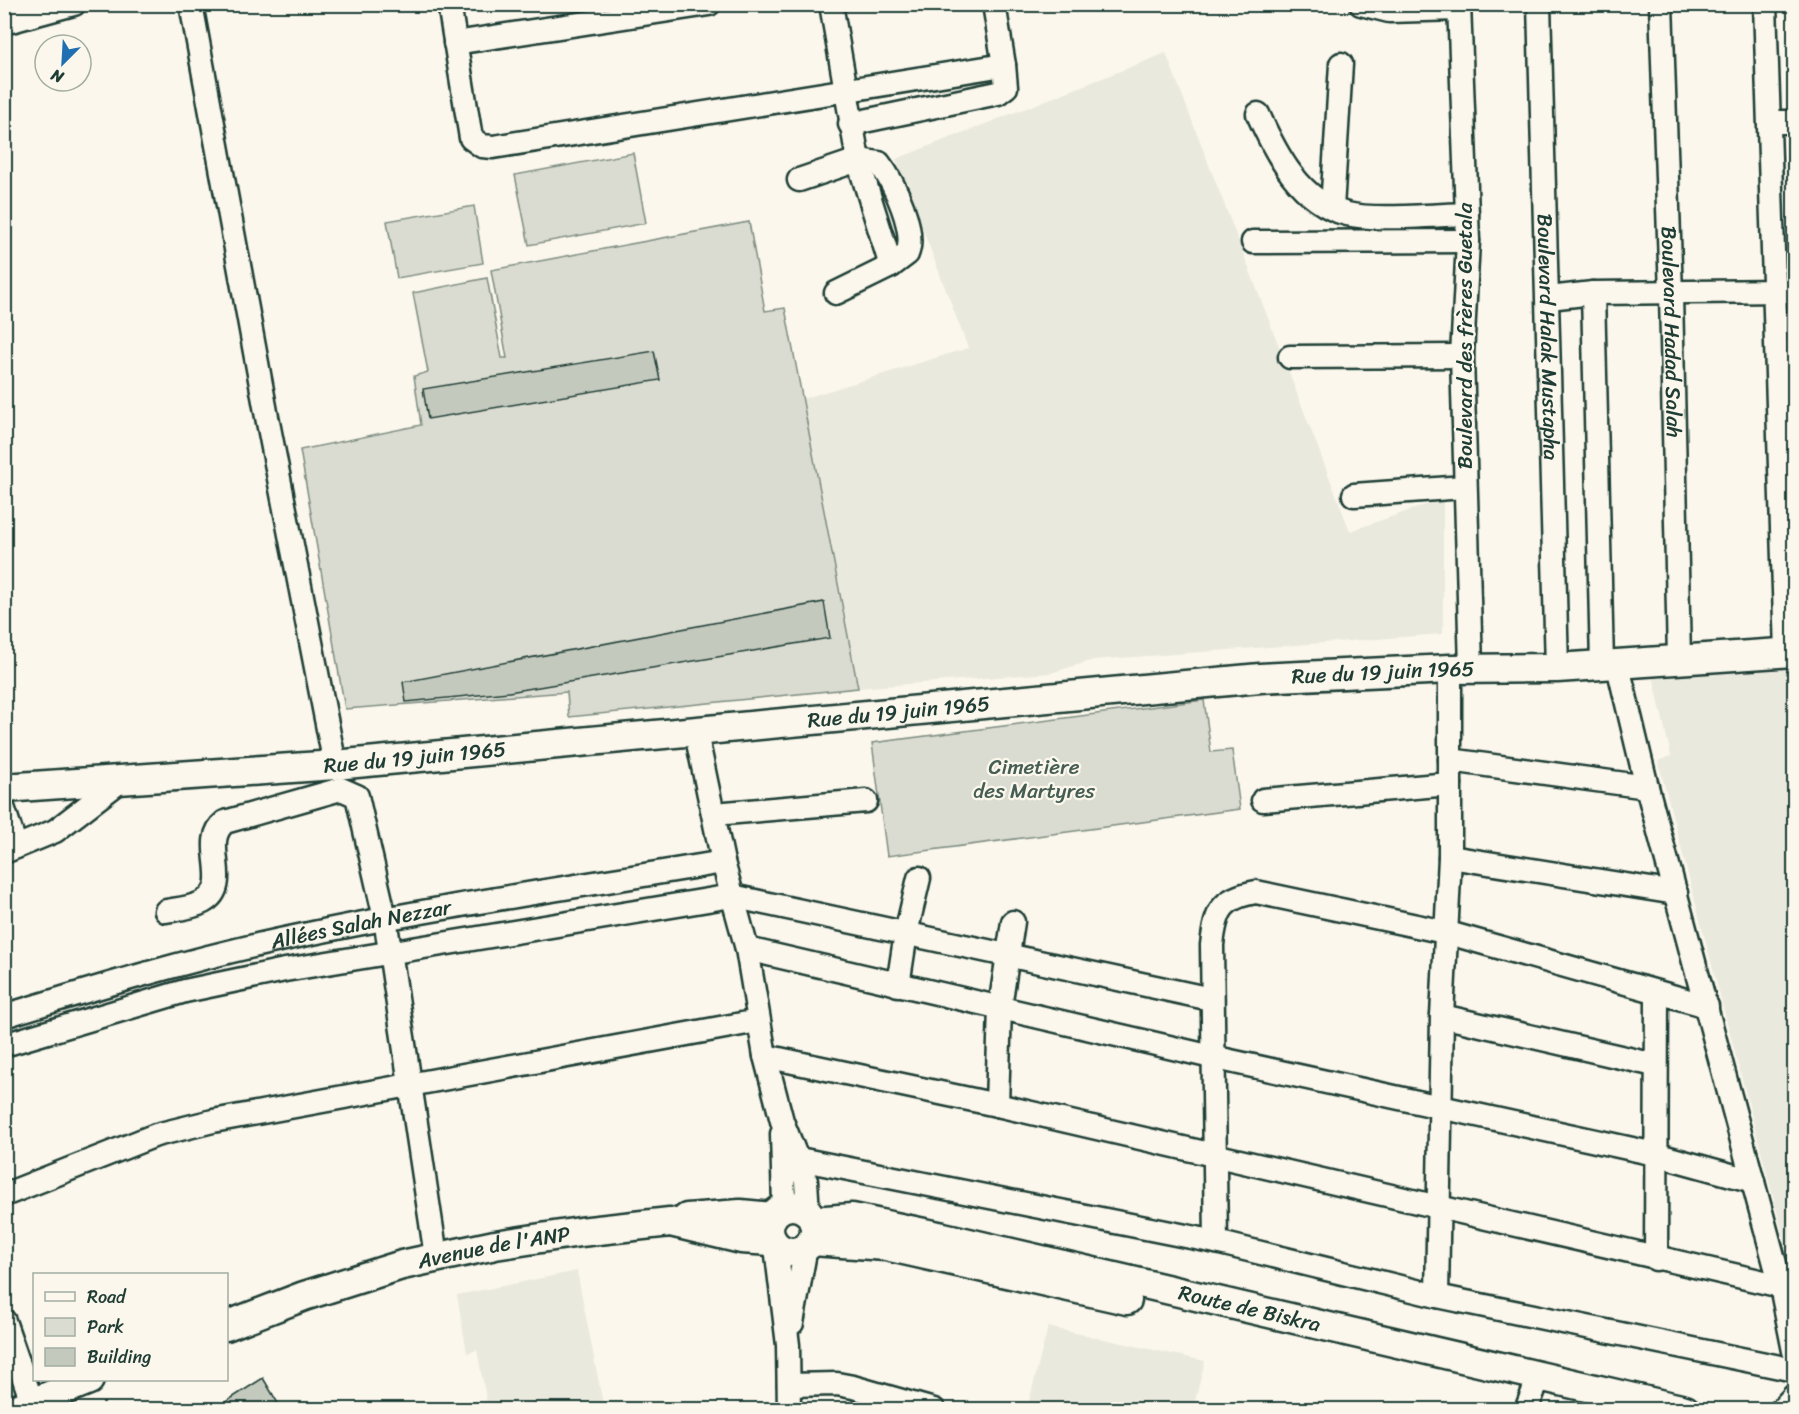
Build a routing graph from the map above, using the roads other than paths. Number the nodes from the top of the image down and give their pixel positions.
1 (74, 4) edge
2 (191, 4) edge
3 (449, 4) edge
4 (708, 4) edge
5 (831, 4) edge
6 (994, 4) edge
7 (1361, 4) edge
8 (1539, 4) edge
9 (1661, 4) edge
10 (1766, 4) edge
11 (1459, 7) edge
12 (4, 22) edge
13 (455, 43) junction
14 (1341, 64) dead end
15 (1004, 65) junction
16 (844, 91) junction
17 (1258, 114) dead end
18 (1770, 122) junction
19 (1794, 122) edge
20 (850, 123) junction
21 (858, 160) junction
22 (799, 180) dead end
23 (1332, 208) junction
24 (1467, 214) junction
25 (1468, 241) junction
26 (1253, 242) dead end
27 (1785, 292) edge
28 (836, 293) dead end
29 (1593, 293) junction
30 (1671, 294) junction
31 (1549, 298) junction
32 (1462, 356) junction
33 (1290, 357) dead end
34 (1464, 487) junction
35 (1354, 495) dead end
36 (1790, 652) edge
37 (1678, 659) junction
38 (1609, 663) junction
39 (1461, 668) junction
40 (1557, 668) junction
41 (696, 733) junction
42 (1450, 760) junction
43 (335, 765) junction
44 (119, 782) junction
45 (1450, 784) junction
46 (1647, 787) junction
47 (4, 789) edge
48 (1263, 800) dead end
49 (866, 801) dead end
50 (4, 810) edge
51 (714, 814) junction
52 (10, 850) edge
53 (1450, 857) junction
54 (723, 862) junction
55 (919, 878) dead end
56 (1676, 893) junction
57 (732, 896) junction
58 (166, 911) dead end
59 (384, 918) junction
60 (1013, 922) dead end
61 (1446, 932) junction
62 (906, 933) junction
63 (747, 949) junction
64 (389, 951) junction
65 (1007, 954) junction
66 (898, 985) junction
67 (1657, 993) junction
68 (1211, 999) junction
69 (1707, 1006) junction
70 (1000, 1007) junction
71 (4, 1016) edge
72 (1442, 1016) junction
73 (758, 1021) junction
74 (4, 1045) edge
75 (765, 1056) junction
76 (1212, 1057) junction
77 (1655, 1065) junction
78 (409, 1086) junction
79 (997, 1105) junction
80 (1442, 1108) junction
81 (782, 1121) junction
82 (1655, 1154) junction
83 (1215, 1157) junction
84 (799, 1160) junction
85 (1753, 1181) junction
86 (4, 1196) edge
87 (1438, 1205) junction
88 (793, 1229) junction
89 (1216, 1242) junction
90 (436, 1257) junction
91 (1656, 1259) junction
92 (1788, 1288) edge
93 (1437, 1296) junction
94 (4, 1321) edge
95 (228, 1325) edge
96 (1794, 1351) edge
97 (1794, 1370) edge
98 (86, 1381) edge
99 (789, 1385) junction
100 (1532, 1394) edge
101 (1794, 1396) edge
102 (23, 1406) edge
103 (789, 1410) edge
104 (934, 1410) edge
105 (1593, 1410) edge
106 (1685, 1410) edge
107 (1781, 1410) edge

1 - 12 street
2 - 43 street
3 - 13 street
4 - 13 street
5 - 16 street
6 - 15 street
7 - 11 street
8 - 31 street, Boulevard Halak Mustapha
9 - 30 street, Boulevard Hadad Salah
10 - 18 street
11 - 24 street, Boulevard des frères Guetala
13 - 16 street
14 - 23 street
15 - 16 street
15 - 20 street
16 - 20 street
17 - 23 street
18 - 19 street
18 - 27 street
20 - 21 street
21 - 22 street
21 - 28 street
23 - 24 street
24 - 25 street, Boulevard des frères Guetala
25 - 26 street
25 - 32 street, Boulevard des frères Guetala
27 - 30 street
27 - 36 street
29 - 30 street
29 - 31 street
29 - 38 street
30 - 37 street, Boulevard Hadad Salah
31 - 40 street, Boulevard Halak Mustapha
32 - 33 street
32 - 34 street, Boulevard des frères Guetala
34 - 35 street
34 - 39 street, Boulevard des frères Guetala
36 - 37 main road, Rue du 19 juin 1965
37 - 38 main road, Rue du 19 juin 1965
38 - 40 main road, Rue du 19 juin 1965
38 - 46 street
39 - 40 main road, Rue du 19 juin 1965
39 - 41 main road, Rue du 19 juin 1965
39 - 42 street, Boulevard des frères Guetala
41 - 43 main road, Rue du 19 juin 1965
41 - 51 street
42 - 45 street, Boulevard des frères Guetala
42 - 46 street
43 - 44 main road, Rue du 19 juin 1965
44 - 47 main road, Rue du 19 juin 1965
44 - 52 street
45 - 48 street
45 - 53 street, Boulevard des frères Guetala
46 - 56 street
49 - 51 street
50 - 52 street
51 - 54 street
53 - 56 street
53 - 61 street, Boulevard des frères Guetala
54 - 57 street
54 - 59 street, Allées Salah Nezzar
55 - 62 street
56 - 69 street
57 - 62 street
57 - 63 street
57 - 64 street
58 - 59 street
59 - 64 street
59 - 71 street, Allées Salah Nezzar
60 - 65 street
61 - 67 street
61 - 68 street
61 - 72 street, Boulevard des frères Guetala
62 - 65 street
62 - 66 street
63 - 66 street
63 - 73 street
64 - 74 street
64 - 78 street
65 - 68 street
65 - 70 street
66 - 70 street
67 - 69 street
67 - 77 street
68 - 76 street
69 - 85 street
70 - 76 street
70 - 79 street
72 - 77 street
72 - 80 street, Boulevard des frères Guetala
73 - 75 street
73 - 78 street
75 - 79 street
75 - 81 street
76 - 80 street
76 - 83 street
77 - 82 street
78 - 86 street
78 - 90 street
79 - 83 street
80 - 82 street
80 - 87 street, Boulevard des frères Guetala
81 - 84 street
81 - 88 street
82 - 85 street
82 - 91 street
83 - 87 street
83 - 89 street
84 - 88 street
84 - 89 street
85 - 92 street
87 - 91 street
87 - 93 street, Boulevard des frères Guetala
88 - 90 main road, Avenue de l'ANP
88 - 99 street
88 - 100 main road, Route de Biskra
89 - 93 street
90 - 95 main road, Avenue de l'ANP
91 - 92 street
92 - 96 street
93 - 97 street
94 - 102 street
98 - 102 main road
99 - 103 street
99 - 104 street
100 - 105 main road, Route de Biskra
100 - 106 main road, Route de Biskra
101 - 107 street

